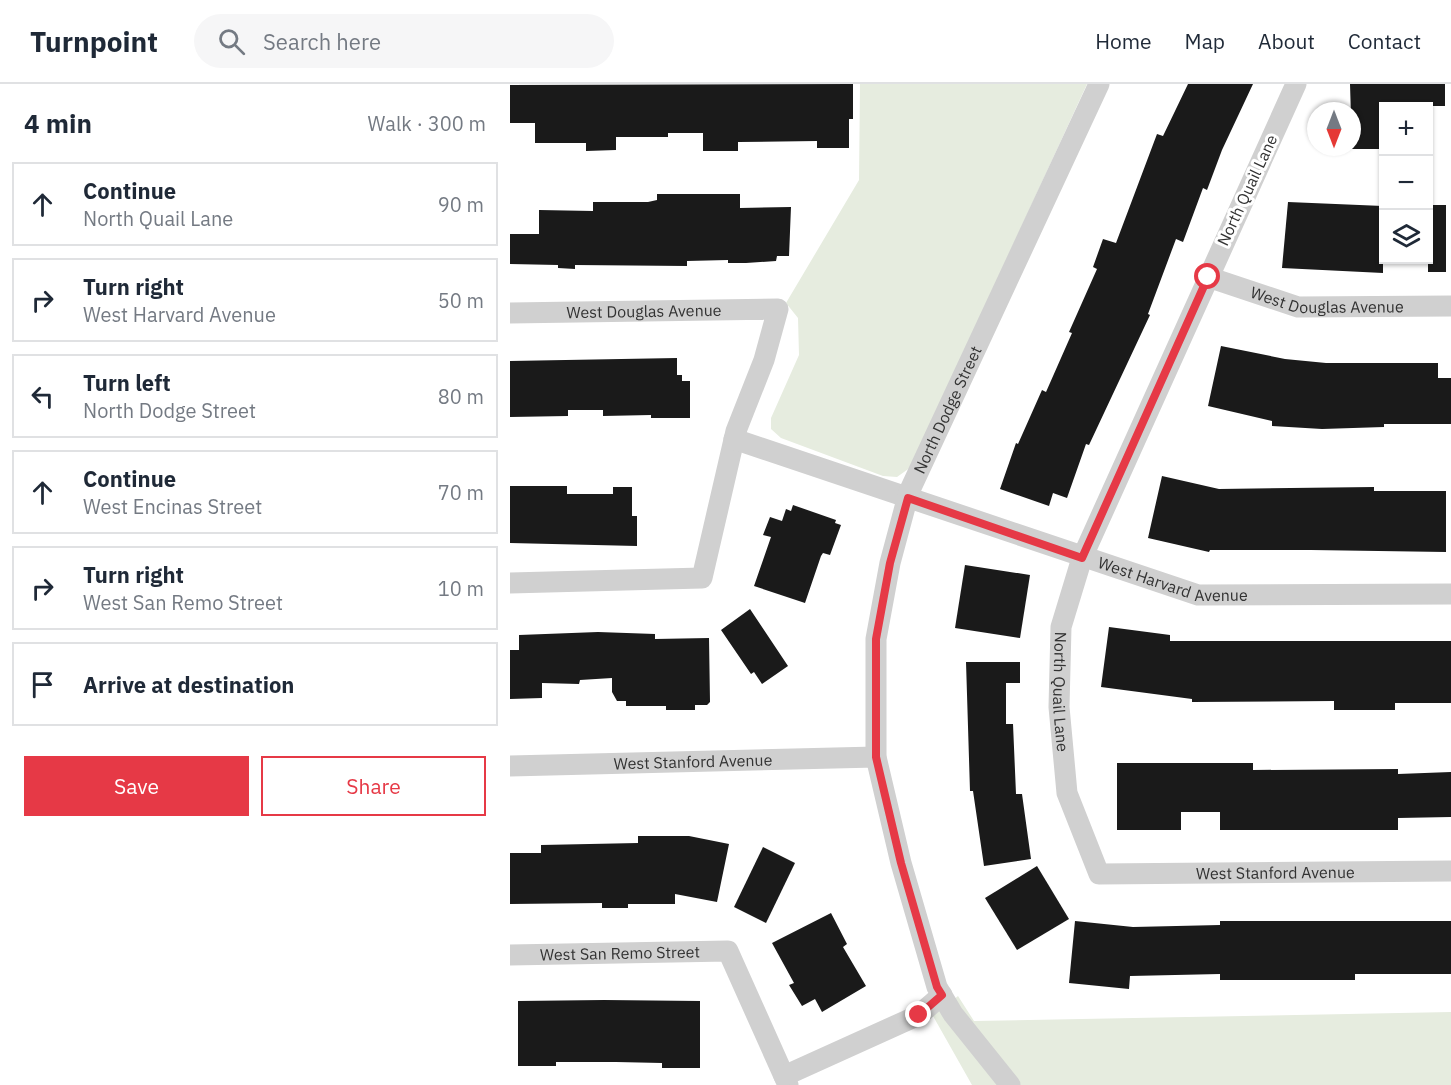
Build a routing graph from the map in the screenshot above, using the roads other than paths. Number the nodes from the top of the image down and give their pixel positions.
1 (1099, 84) edge
2 (1296, 84) edge
3 (1208, 277) junction
4 (1451, 306) edge
5 (510, 313) edge
6 (734, 439) junction
7 (908, 498) junction
8 (1082, 558) junction
9 (510, 583) edge
10 (1451, 594) edge
11 (876, 757) junction
12 (510, 766) edge
13 (1451, 871) edge
14 (1099, 874) joint
15 (510, 955) edge
16 (942, 995) junction
17 (786, 1081) edge
18 (1010, 1085) edge

1 - 7 street, North Dodge Street
2 - 3 street, North Quail Lane
3 - 4 street, West Douglas Avenue
3 - 8 street, North Quail Lane
5 - 6 street, West Douglas Avenue
6 - 7 street, West Harvard Avenue
6 - 9 street
7 - 8 street, West Harvard Avenue
7 - 11 street, North Dodge Street
8 - 10 street, West Harvard Avenue
8 - 14 street, North Quail Lane
11 - 12 street, West Stanford Avenue
11 - 16 street, North Dodge Street
13 - 14 street, West Stanford Avenue
15 - 17 street, West San Remo Street
16 - 17 street
16 - 18 street, North Dodge Street

